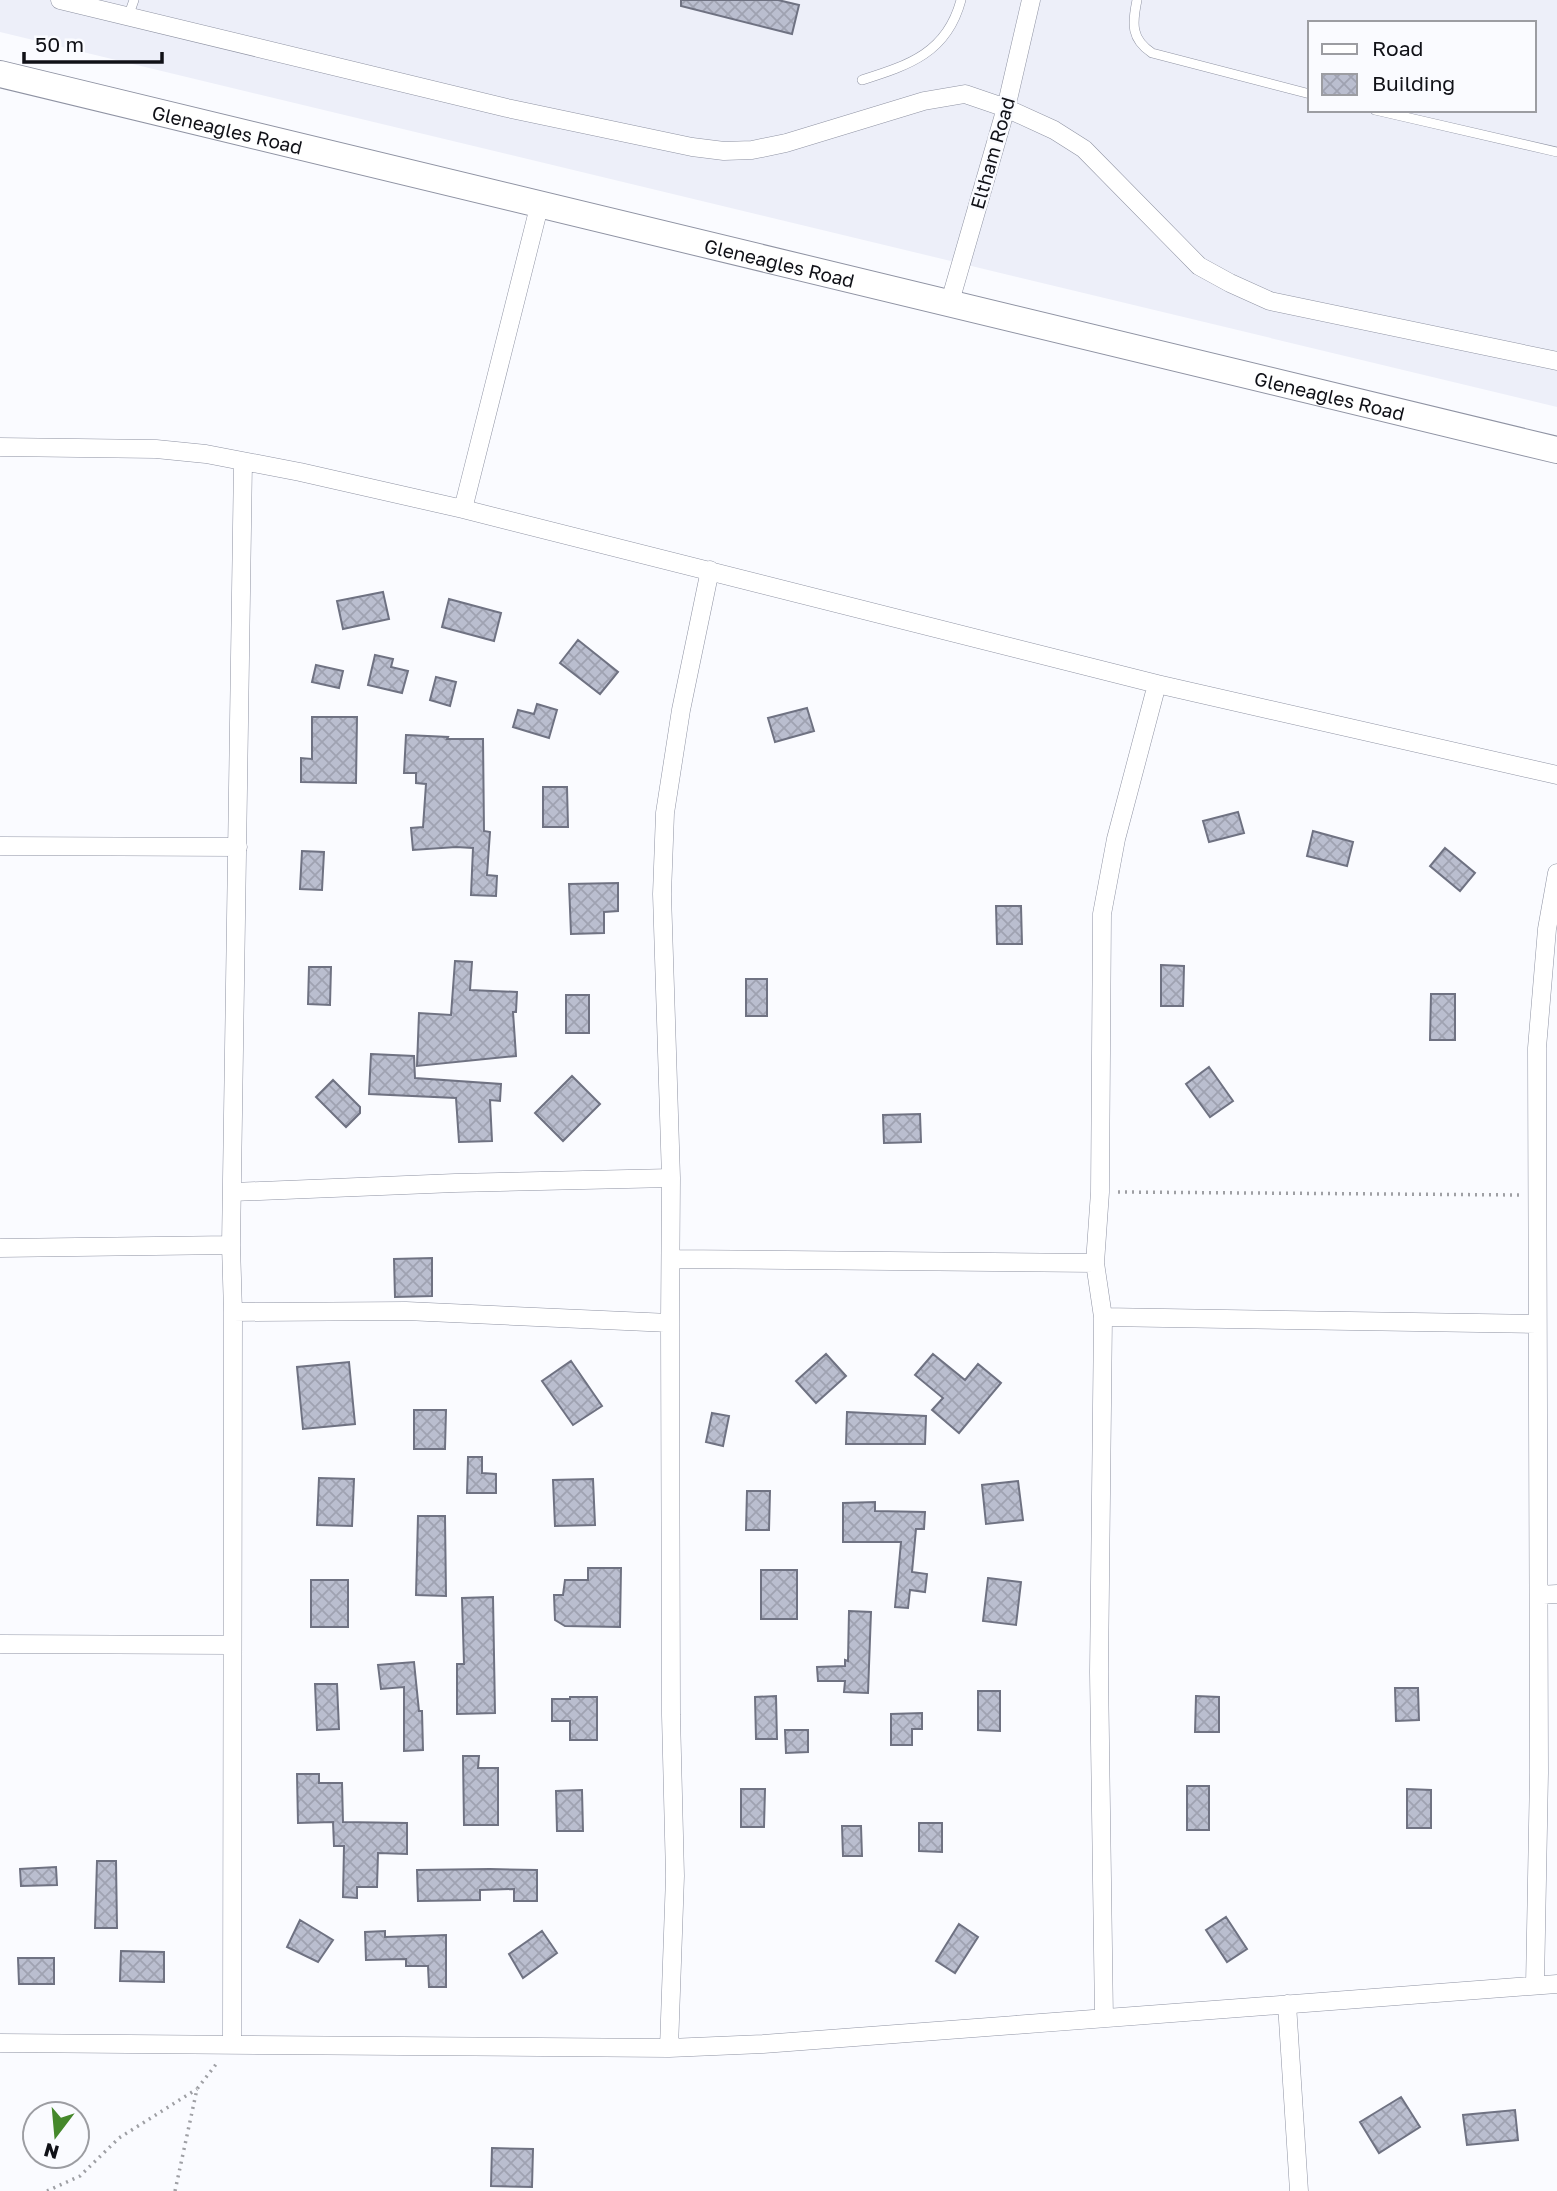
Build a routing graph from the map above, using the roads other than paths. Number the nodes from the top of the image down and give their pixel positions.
1 (60, 0) edge
2 (961, 0) edge
3 (1031, 0) edge
4 (1137, 0) edge
5 (131, 9) edge
6 (0, 74) edge
7 (862, 80) dead end
8 (1308, 93) edge
9 (1006, 108) junction
10 (1384, 112) edge
11 (1557, 152) edge
12 (540, 203) junction
13 (949, 305) junction
14 (1557, 361) edge
15 (0, 447) edge
16 (1557, 450) edge
17 (243, 462) junction
18 (463, 509) junction
19 (710, 570) junction
20 (1157, 684) junction
21 (1557, 775) edge
22 (0, 846) edge
23 (238, 847) junction
24 (1557, 873) edge
25 (671, 1178) junction
26 (233, 1192) junction
27 (231, 1245) junction
28 (0, 1248) edge
29 (672, 1259) junction
30 (1095, 1263) junction
31 (233, 1312) junction
32 (1103, 1317) junction
33 (670, 1324) junction
34 (1536, 1324) junction
35 (1548, 1595) edge
36 (0, 1644) edge
37 (231, 1645) junction
38 (1557, 1984) edge
39 (1535, 1985) junction
40 (1287, 2004) junction
41 (1104, 2018) junction
42 (0, 2043) edge
43 (232, 2045) junction
44 (669, 2048) junction
45 (1299, 2191) edge

1 - 5 street
2 - 7 lane
3 - 9 street, Eltham Road
4 - 8 lane
5 - 9 street
6 - 12 street, Gleneagles Road
9 - 13 street, Eltham Road
9 - 14 street
10 - 11 lane
12 - 13 street, Gleneagles Road
12 - 18 street
13 - 16 street, Gleneagles Road
15 - 17 street
17 - 18 street
17 - 23 street
18 - 19 street
19 - 20 street
19 - 25 street
20 - 21 street
20 - 30 street
22 - 23 street
23 - 26 street
24 - 34 street
25 - 26 street
25 - 29 street
26 - 27 street
27 - 28 street
27 - 31 street
29 - 30 street
29 - 33 street
30 - 32 street
31 - 33 street
31 - 37 street
32 - 34 street
32 - 41 street
33 - 44 street
34 - 35 street
35 - 39 street
36 - 37 street
37 - 43 street
38 - 39 street
39 - 40 street
40 - 41 street
40 - 45 street
41 - 44 street
42 - 43 street
43 - 44 street

